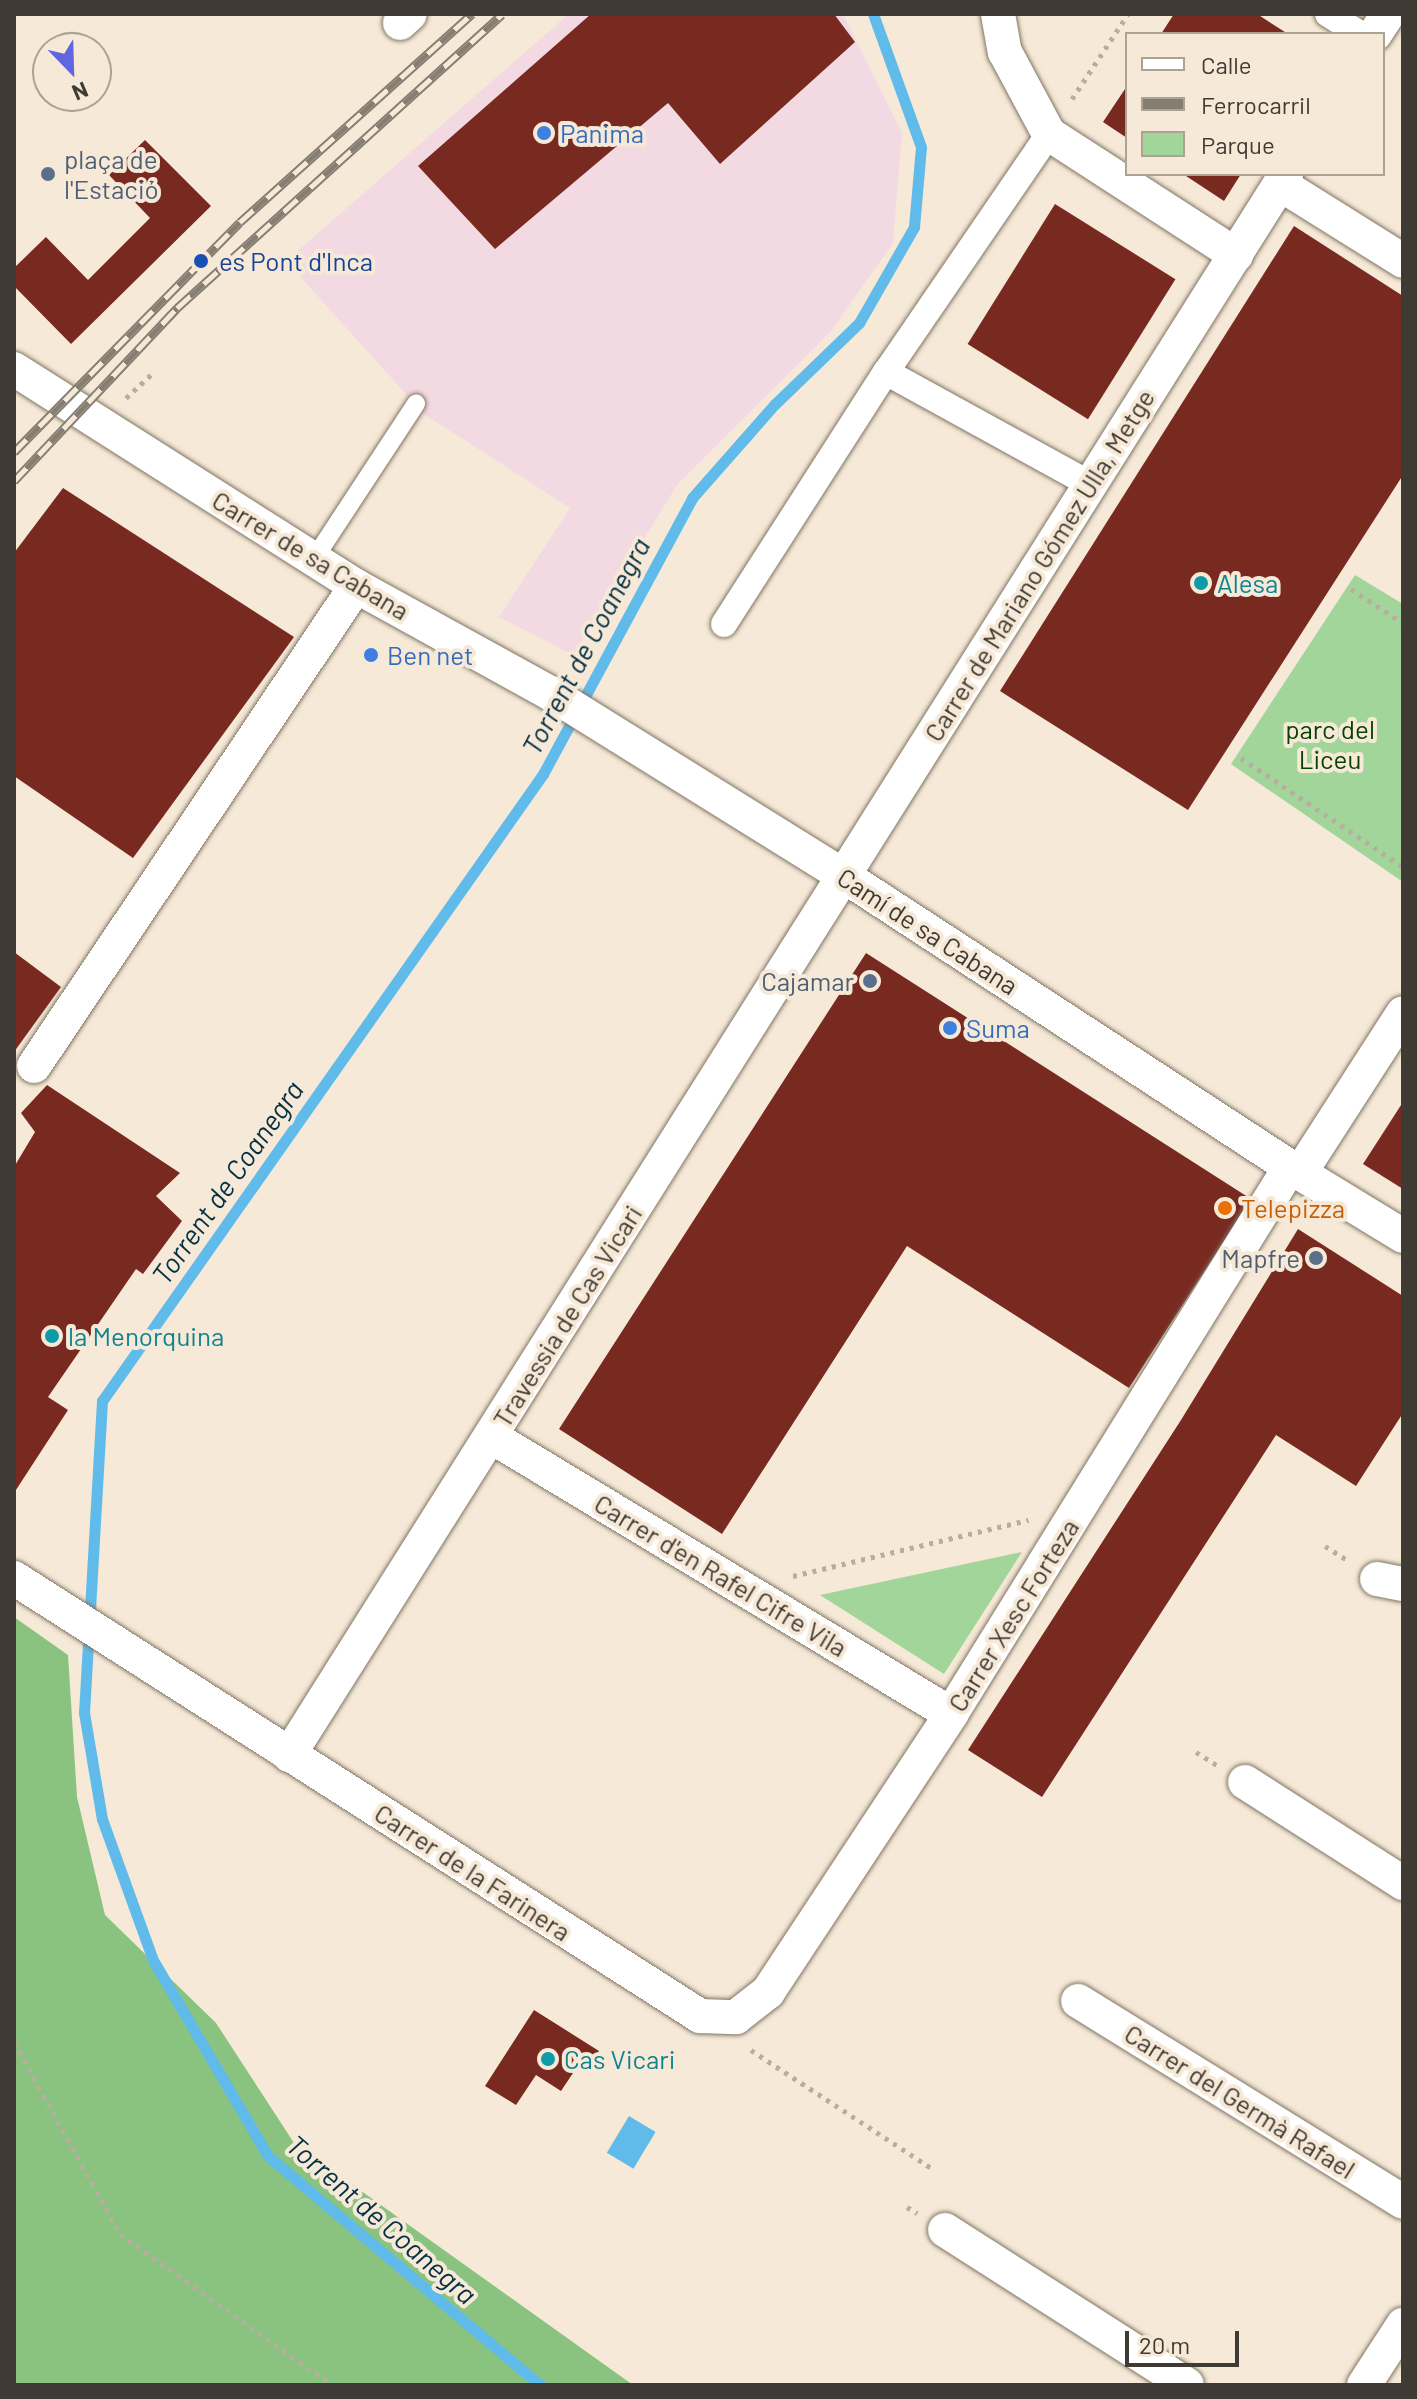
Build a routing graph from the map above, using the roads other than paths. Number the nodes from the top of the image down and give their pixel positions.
1 (998, 14) edge
2 (1328, 14) edge
3 (1388, 14) edge
4 (1357, 32) edge
5 (1376, 32) edge
6 (1049, 134) junction
7 (1283, 179) edge
8 (1236, 255) junction
9 (1403, 261) edge
10 (14, 369) edge
11 (886, 372) junction
12 (416, 404) dead end
13 (1090, 484) junction
14 (314, 559) junction
15 (356, 586) junction
16 (724, 624) dead end
17 (613, 732) joint
18 (844, 876) junction
19 (1403, 1013) edge
20 (34, 1066) dead end
21 (1295, 1170) junction
22 (1403, 1236) edge
23 (492, 1437) junction
24 (27, 1586) edge
25 (951, 1714) junction
26 (289, 1755) junction
27 (1245, 1782) dead end
28 (1403, 1883) edge
29 (1078, 2001) dead end
30 (700, 2016) joint
31 (1403, 2202) edge
32 (945, 2230) dead end
33 (1403, 2325) edge
34 (1187, 2385) edge
35 (1364, 2385) edge

1 - 6 street
2 - 4 street
3 - 5 street
6 - 8 street
6 - 11 street
7 - 8 street, Carrer de Mariano Gómez Ulla, Metge
7 - 9 street
8 - 13 street, Carrer de Mariano Gómez Ulla, Metge
10 - 14 street, Carrer de sa Cabana
11 - 13 street
11 - 16 street
12 - 14 lane
13 - 18 street, Carrer de Mariano Gómez Ulla, Metge
14 - 15 street, Carrer de sa Cabana
15 - 17 street, Carrer de sa Cabana
15 - 20 street
17 - 18 street, Camí de sa Cabana
18 - 21 street, Camí de sa Cabana
18 - 23 street, Travessia de Cas Vicari
19 - 21 street, Carrer Xesc Forteza
21 - 22 street, Camí de sa Cabana
21 - 25 street, Carrer Xesc Forteza
23 - 25 street, Carrer d'en Rafel Cifre Vila
23 - 26 street, Travessia de Cas Vicari
24 - 26 street, Carrer de la Farinera
25 - 30 street, Carrer Xesc Forteza
26 - 30 street, Carrer de la Farinera
27 - 28 street
29 - 31 street, Carrer del Germà Rafael
32 - 34 street
33 - 35 street

